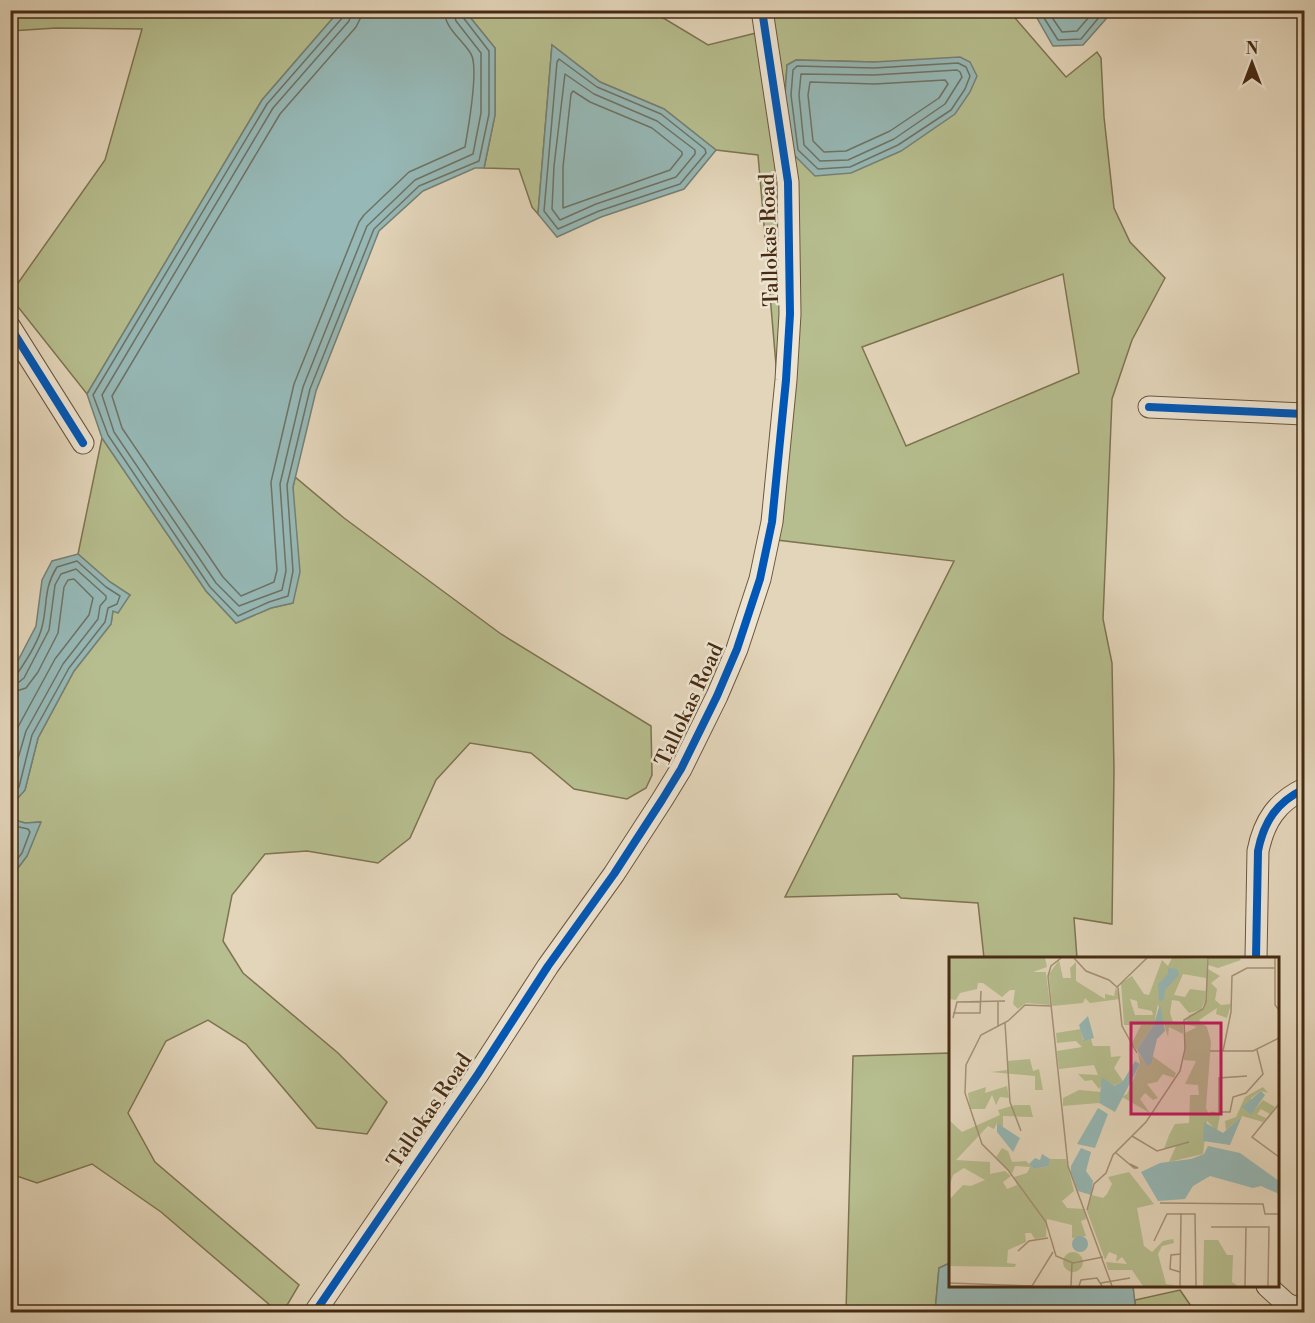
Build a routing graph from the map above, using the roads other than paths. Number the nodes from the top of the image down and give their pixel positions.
1 (762, 10) edge
2 (10, 327) edge
3 (1149, 407) dead end
4 (1305, 414) edge
5 (83, 443) dead end
6 (1305, 789) edge
7 (1256, 957) edge
8 (1268, 1287) edge
9 (1305, 1311) edge
10 (315, 1312) edge

1 - 10 street, Tallokas Road
2 - 5 street
3 - 4 street
6 - 7 street
8 - 9 street

